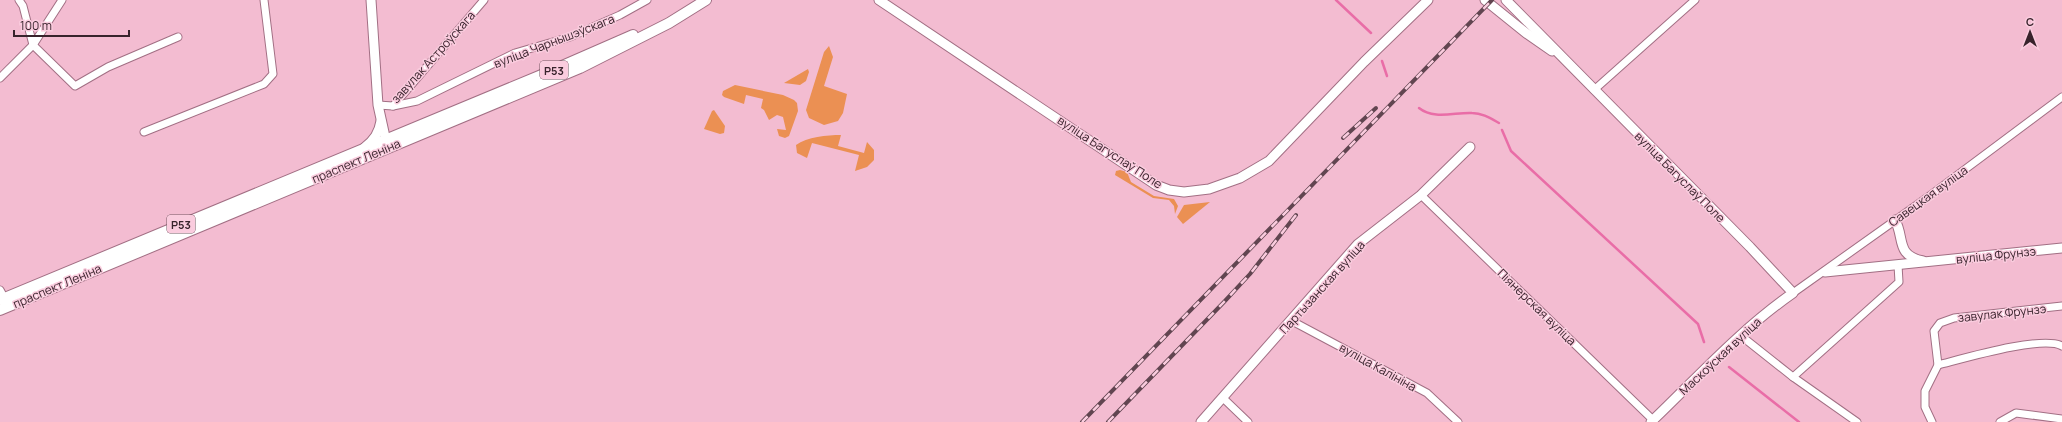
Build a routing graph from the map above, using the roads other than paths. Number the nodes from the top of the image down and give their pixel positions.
1 (19, 0) edge
2 (62, 0) edge
3 (264, 0) edge
4 (371, 0) edge
5 (484, 0) edge
6 (647, 0) edge
7 (696, 0) edge
8 (706, 0) edge
9 (879, 0) edge
10 (1433, 0) edge
11 (1486, 0) edge
12 (1506, 0) edge
13 (1695, 0) edge
14 (1426, 3) edge
15 (178, 37) dead end
16 (33, 45) junction
17 (1566, 61) junction
18 (0, 78) edge
19 (1594, 90) junction
20 (2062, 97) edge
21 (378, 105) junction
22 (393, 106) junction
23 (381, 118) junction
24 (407, 131) junction
25 (144, 132) dead end
26 (387, 143) junction
27 (1470, 147) dead end
28 (363, 149) junction
29 (1421, 195) junction
30 (1895, 220) junction
31 (2062, 248) edge
32 (1930, 262) junction
33 (1898, 265) junction
34 (1825, 272) junction
35 (1793, 294) junction
36 (3, 301) edge
37 (2062, 306) edge
38 (1292, 321) junction
39 (1740, 335) junction
40 (2062, 346) edge
41 (1938, 365) junction
42 (1792, 377) junction
43 (1222, 398) junction
44 (2062, 419) edge
45 (1652, 421) edge
46 (1201, 422) edge
47 (1248, 422) edge
48 (1458, 422) edge
49 (1857, 422) edge
50 (1932, 422) edge
51 (2000, 422) edge

1 - 16 street
2 - 16 street
3 - 25 street
4 - 21 main road
5 - 22 street, завулак Астроўскага
6 - 22 street, вуліца Чарнышэўскага
7 - 24 main road, праспект Леніна / Р53
8 - 26 main road, праспект Леніна / Р53
9 - 14 main road, вуліца Багуслаў Поле
10 - 14 main road, вуліца Багуслаў Поле
11 - 17 main road, вуліца Багуслаў Поле
12 - 17 main road, вуліца Багуслаў Поле
13 - 19 street
15 - 16 street
16 - 18 street
17 - 19 main road, вуліца Багуслаў Поле
19 - 35 main road, вуліца Багуслаў Поле
20 - 30 street, Савецкая вуліца
21 - 22 street, завулак Астроўскага
21 - 23 main road
23 - 24 main road
23 - 26 main road
23 - 28 main road
24 - 26 main road, праспект Леніна / Р53
26 - 28 main road, праспект Леніна / Р53
26 - 36 main road, праспект Леніна / Р53
27 - 29 main road, Партызанская вуліца
28 - 36 main road, праспект Леніна / Р53
29 - 38 main road, Партызанская вуліца
29 - 45 street, Піянерская вуліца
30 - 32 main road, вуліца Фрунзэ
30 - 34 street, Савецкая вуліца
31 - 32 main road, вуліца Фрунзэ
32 - 33 main road, вуліца Фрунзэ
33 - 34 main road, вуліца Фрунзэ
33 - 42 street
34 - 35 street, Савецкая вуліца
35 - 39 main road, Маскоўская вуліца
37 - 41 street, завулак Фрунзэ
38 - 43 main road, Партызанская вуліца
38 - 48 street, вуліца Калініна
39 - 42 street
39 - 45 main road, Маскоўская вуліца
40 - 41 street
41 - 50 street
42 - 49 street
43 - 46 main road, Партызанская вуліца
43 - 47 street
44 - 51 street

